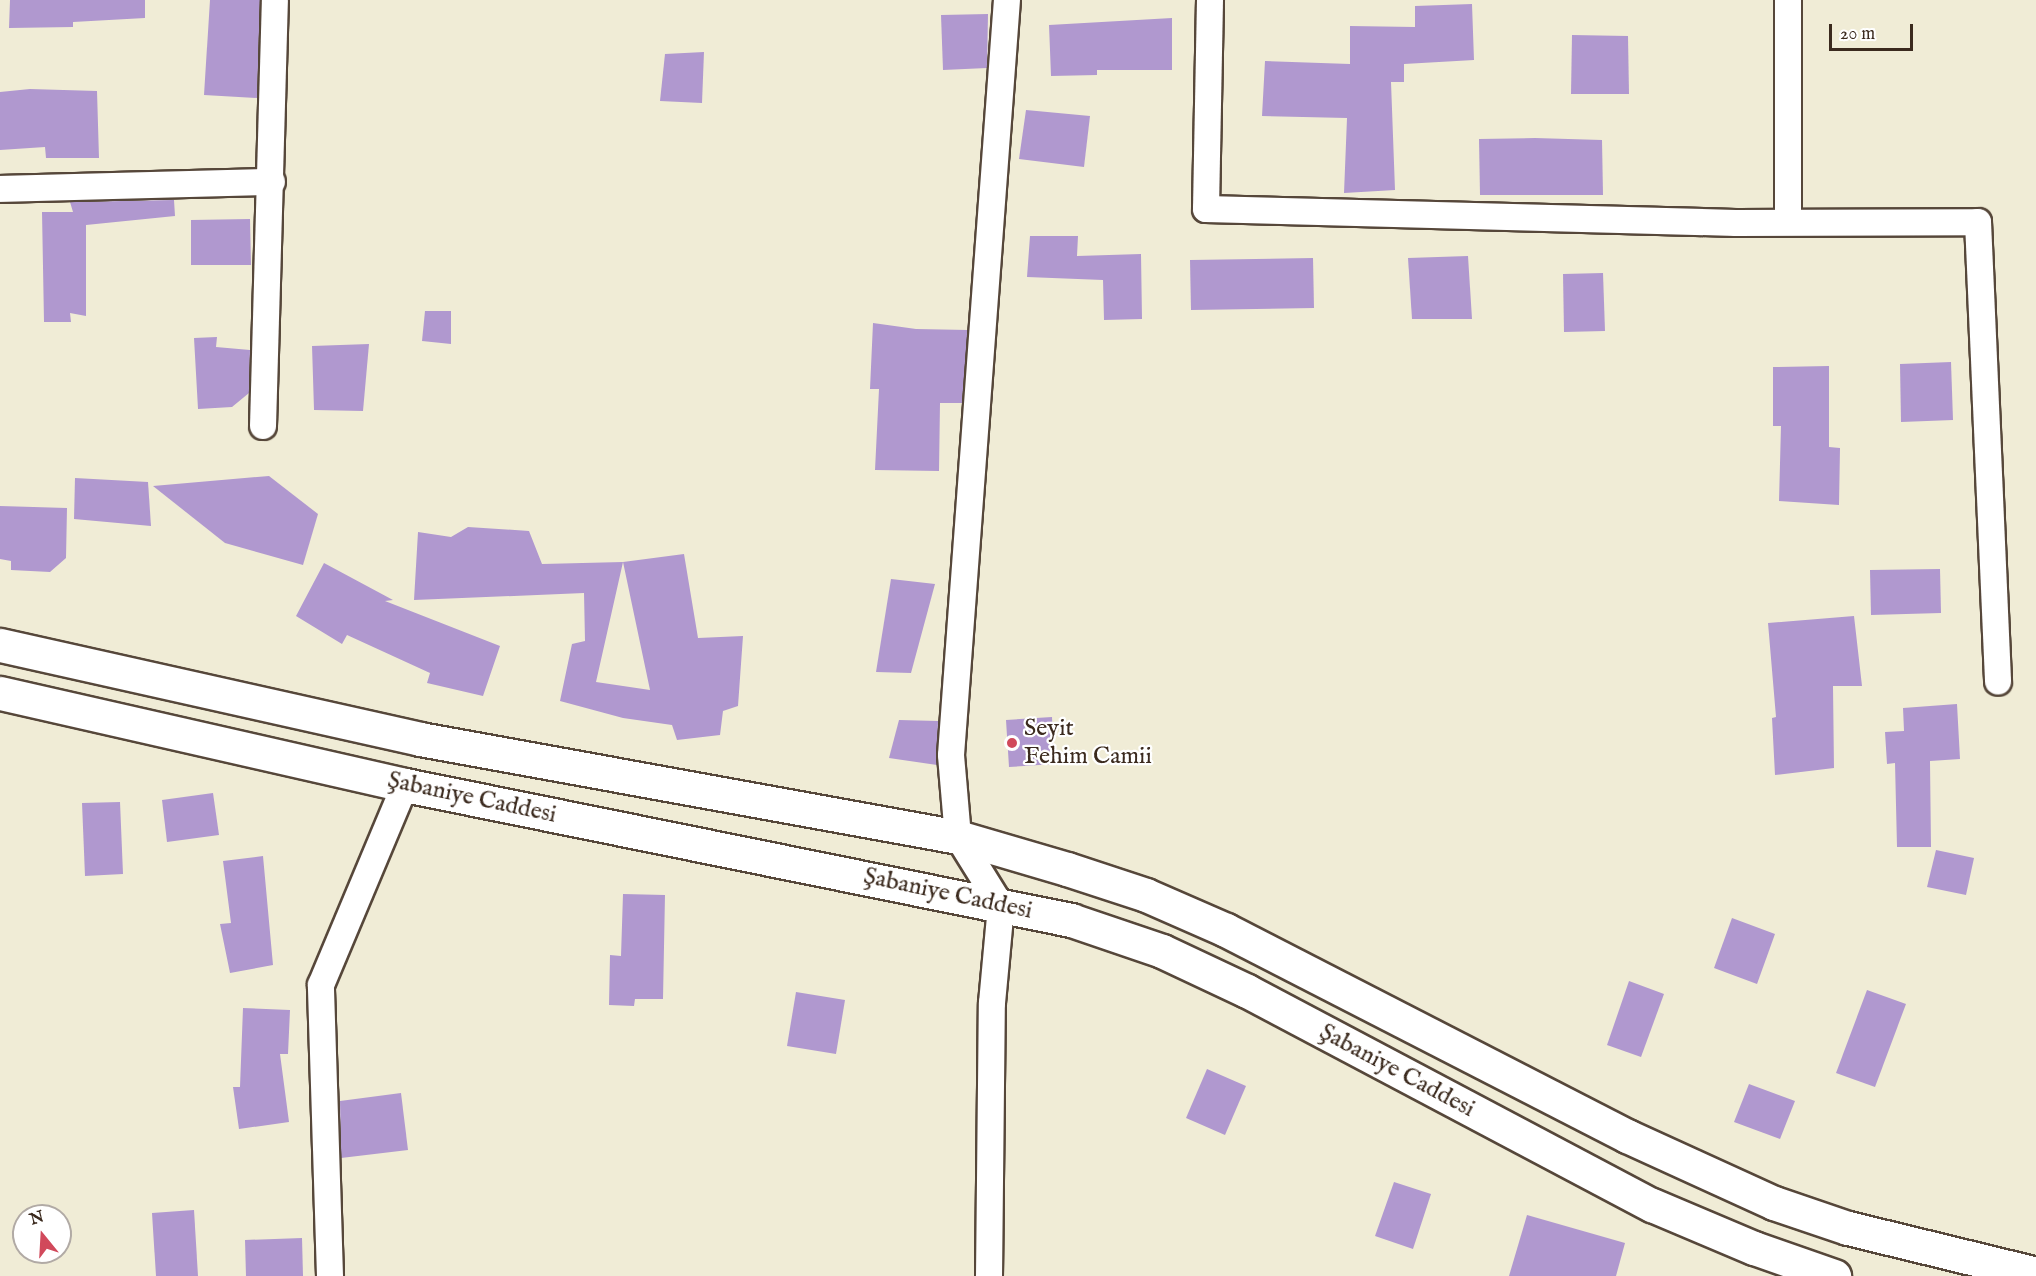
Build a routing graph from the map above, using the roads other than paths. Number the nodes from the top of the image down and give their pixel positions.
1 (275, 0) edge
2 (1006, 0) edge
3 (1210, 0) edge
4 (1788, 0) edge
5 (272, 182) junction
6 (0, 189) edge
7 (1788, 222) junction
8 (263, 426) dead end
9 (0, 645) edge
10 (1998, 682) dead end
11 (0, 693) edge
12 (405, 785) junction
13 (958, 837) junction
14 (1001, 906) junction
15 (2036, 1274) edge
16 (330, 1276) edge
17 (989, 1276) edge
18 (1834, 1276) edge

1 - 5 street
2 - 13 street
3 - 7 street
4 - 7 street
5 - 6 street
5 - 8 street
7 - 10 street
9 - 13 highway
11 - 12 highway, Şabaniye Caddesi
12 - 14 highway, Şabaniye Caddesi
12 - 16 street
13 - 14 street
13 - 15 highway
14 - 17 street
14 - 18 highway, Şabaniye Caddesi

